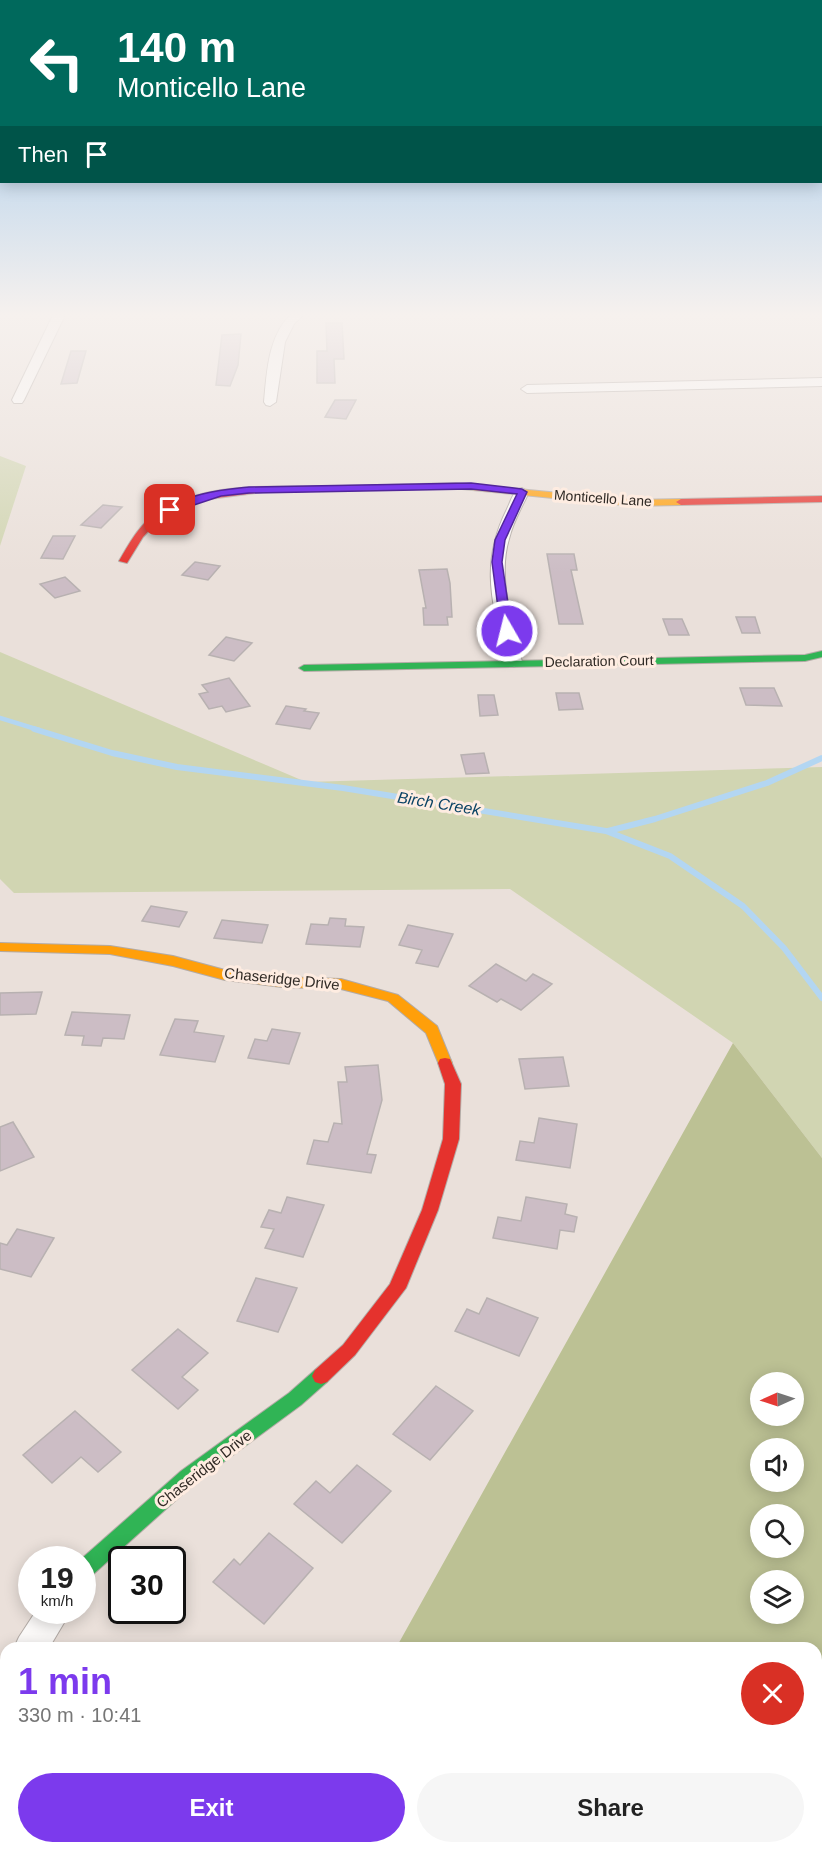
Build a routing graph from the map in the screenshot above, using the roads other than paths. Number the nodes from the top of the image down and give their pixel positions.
1 (522, 492) junction
2 (822, 499) edge
3 (124, 561) dead end
4 (822, 654) edge
5 (514, 662) junction
6 (304, 668) dead end
7 (0, 947) edge
8 (96, 1559) edge
9 (46, 1624) edge
10 (34, 1642) edge

1 - 2 street, Monticello Lane
1 - 3 street, Monticello Lane
1 - 5 street
4 - 5 street, Declaration Court
5 - 6 street, Declaration Court
7 - 8 street, Chaseridge Drive
9 - 10 street

